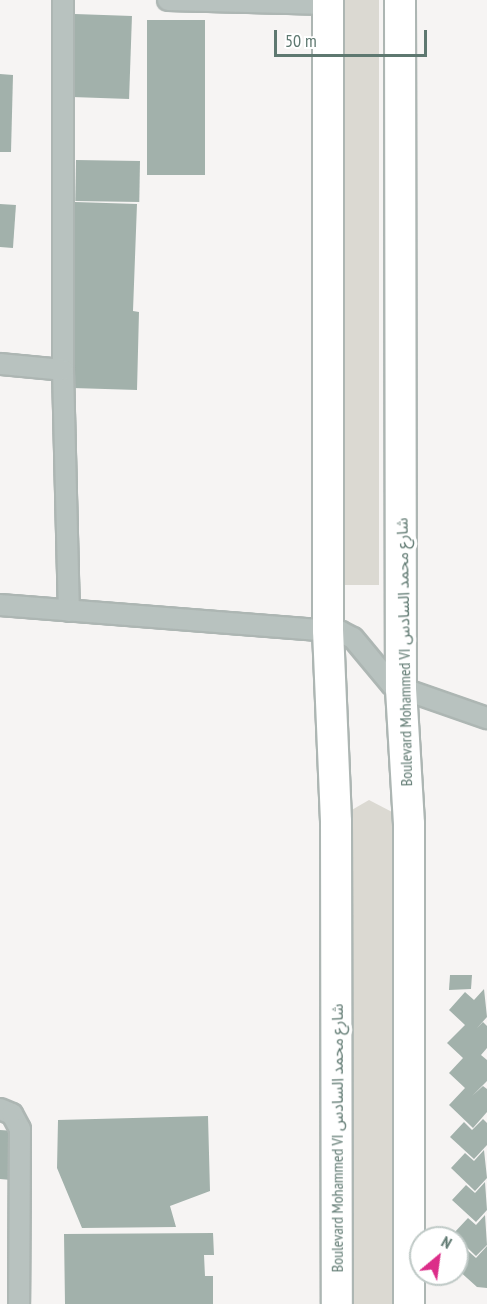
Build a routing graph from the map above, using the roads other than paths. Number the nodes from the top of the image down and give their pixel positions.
1 (63, 0) edge
2 (168, 0) edge
3 (400, 0) edge
4 (328, 2) edge
5 (0, 364) edge
6 (63, 370) junction
7 (0, 604) edge
8 (69, 611) junction
9 (328, 630) junction
10 (401, 689) junction
11 (487, 718) edge
12 (0, 1109) edge
13 (19, 1304) edge
14 (337, 1304) edge
15 (409, 1304) edge

1 - 6 street
2 - 4 street
3 - 10 main road, Boulevard Mohammed VI شارع محمد السادس
4 - 9 main road, Boulevard Mohammed VI شارع محمد السادس
5 - 6 street
6 - 8 street
7 - 8 street
8 - 9 street
9 - 10 street
9 - 14 main road, Boulevard Mohammed VI شارع محمد السادس
10 - 11 street
10 - 15 main road, Boulevard Mohammed VI شارع محمد السادس
12 - 13 street

